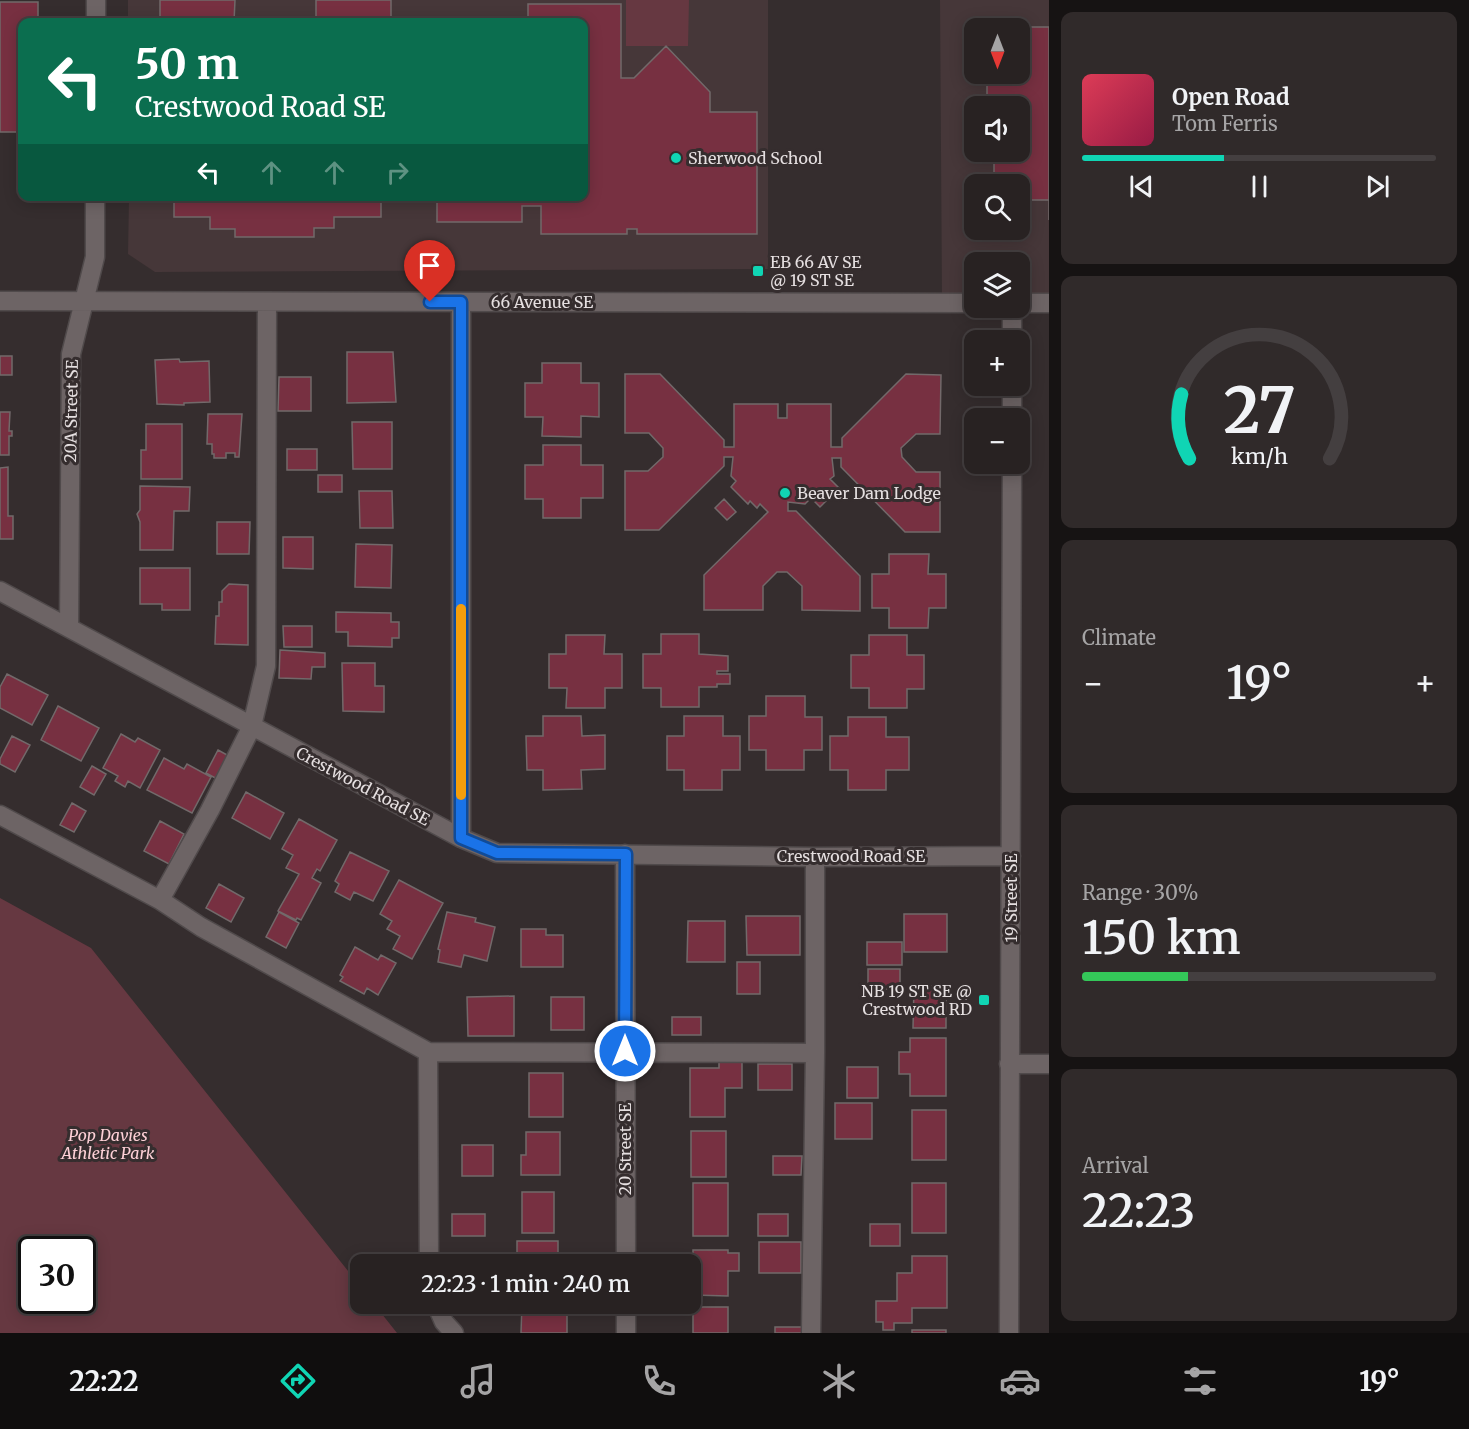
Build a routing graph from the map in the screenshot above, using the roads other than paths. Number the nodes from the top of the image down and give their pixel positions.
1 (96, 0) edge
2 (96, 18) edge
3 (95, 201) edge
4 (0, 301) edge
5 (84, 301) junction
6 (267, 302) junction
7 (461, 302) junction
8 (964, 303) edge
9 (1030, 303) edge
10 (1049, 303) edge
11 (1012, 474) edge
12 (0, 591) edge
13 (69, 628) junction
14 (252, 726) junction
15 (0, 815) edge
16 (461, 838) junction
17 (626, 854) junction
18 (1011, 856) junction
19 (815, 857) junction
20 (160, 900) junction
21 (625, 1051) junction
22 (428, 1052) junction
23 (815, 1053) junction
24 (1009, 1064) junction
25 (1049, 1064) edge
26 (429, 1254) edge
27 (626, 1254) edge
28 (440, 1314) edge
29 (626, 1314) edge
30 (454, 1333) edge
31 (626, 1333) edge
32 (811, 1333) edge
33 (1009, 1333) edge

1 - 2 street
3 - 5 street, 20A Street SE
4 - 5 street, 66 Avenue SE
5 - 6 street, 66 Avenue SE
5 - 13 street, 20A Street SE
6 - 7 street, 66 Avenue SE
6 - 14 street
7 - 8 street, 66 Avenue SE
7 - 16 street
9 - 10 street
11 - 18 street, 19 Street SE
12 - 13 street, Crestwood Road SE
13 - 14 street, Crestwood Road SE
14 - 16 street, Crestwood Road SE
14 - 20 street
15 - 20 street
16 - 17 street, Crestwood Road SE
17 - 19 street, Crestwood Road SE
17 - 21 street, 20 Street SE
18 - 19 street, Crestwood Road SE
18 - 24 street, 19 Street SE
19 - 23 street
20 - 22 street
21 - 22 street
21 - 23 street
21 - 27 street, 20 Street SE
22 - 26 street
23 - 32 street
24 - 25 street
24 - 33 street, 19 Street SE
28 - 30 street
29 - 31 street

